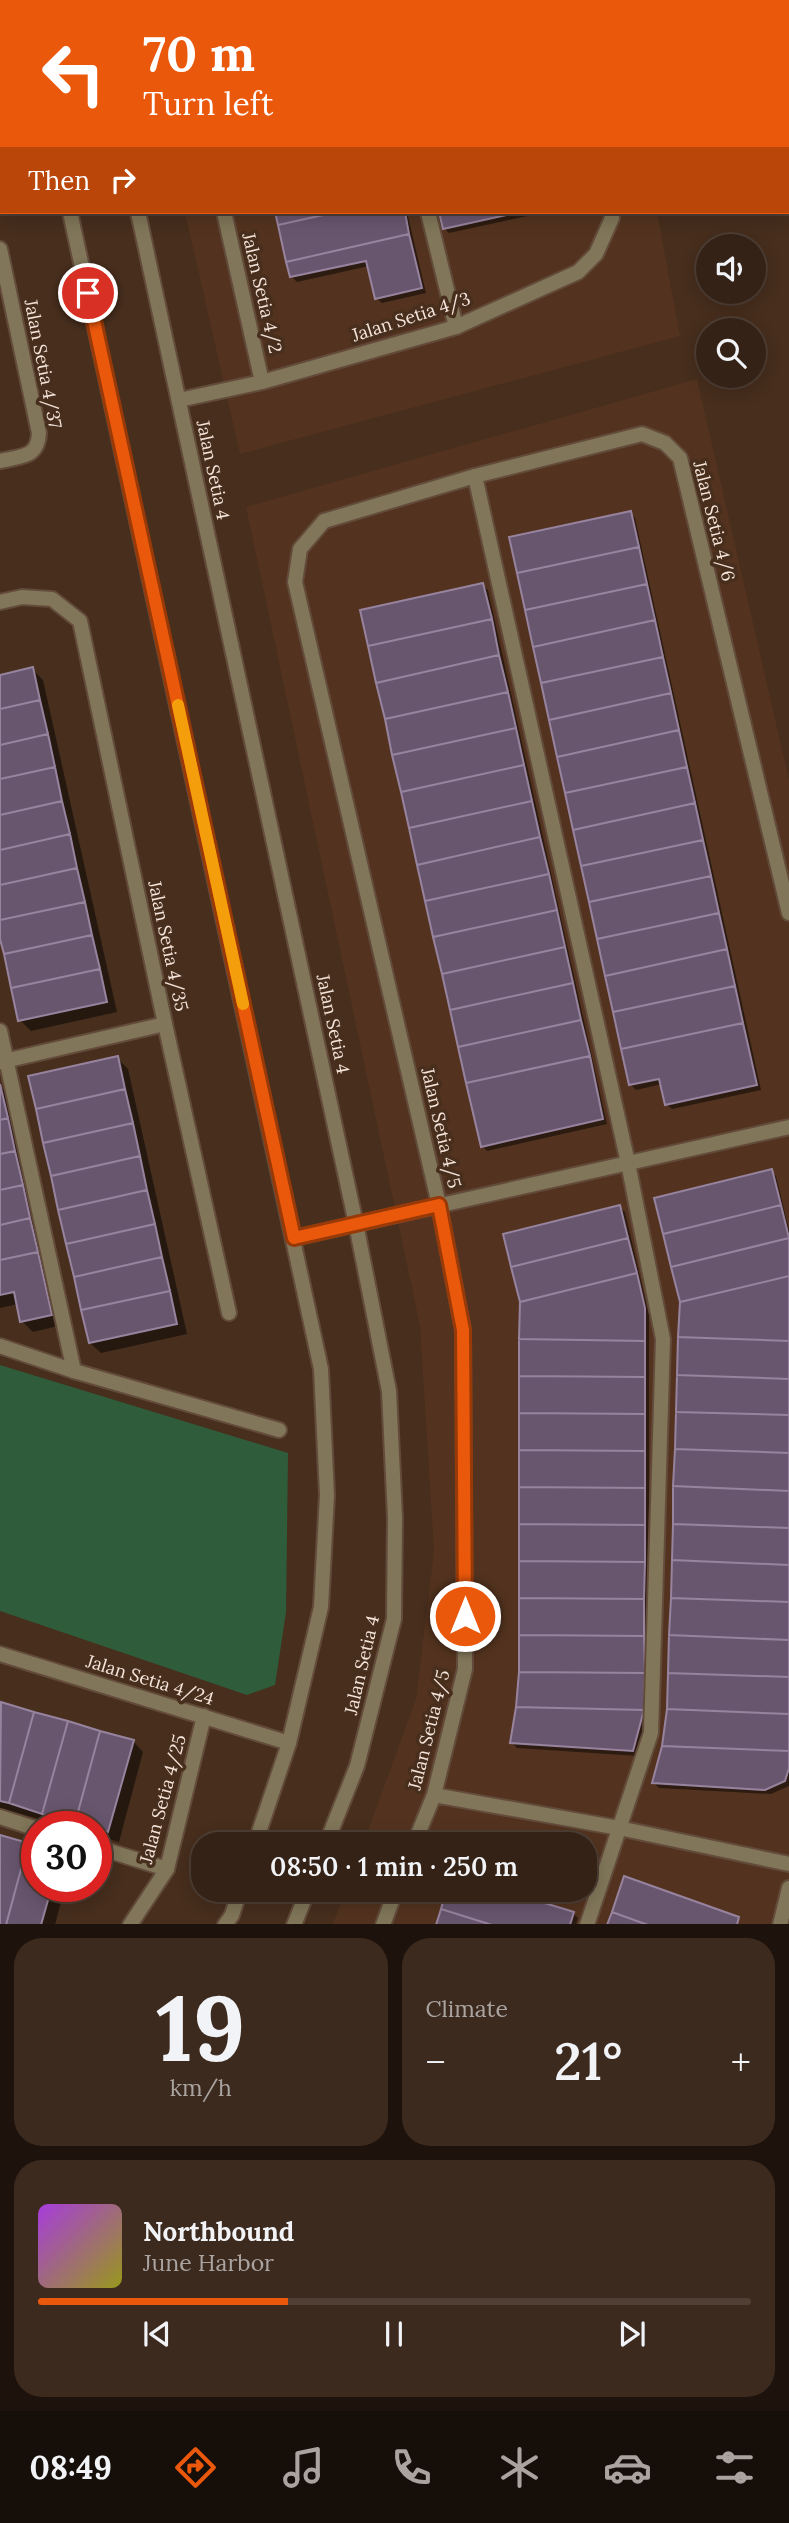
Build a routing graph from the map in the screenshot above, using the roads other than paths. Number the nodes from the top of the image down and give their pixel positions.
1 (70, 214) edge
2 (138, 214) edge
3 (224, 214) edge
4 (428, 214) edge
5 (611, 214) edge
6 (0, 249) edge
7 (456, 327) junction
8 (262, 382) junction
9 (179, 400) junction
10 (0, 461) edge
11 (475, 476) junction
12 (300, 549) joint
13 (0, 601) edge
14 (789, 913) edge
15 (165, 1024) junction
16 (0, 1031) edge
17 (3, 1062) edge
18 (789, 1127) edge
19 (628, 1163) junction
20 (439, 1205) junction
21 (356, 1224) junction
22 (294, 1238) junction
23 (229, 1313) dead end
24 (0, 1346) edge
25 (74, 1371) junction
26 (279, 1430) dead end
27 (0, 1654) edge
28 (204, 1716) junction
29 (289, 1742) junction
30 (434, 1795) junction
31 (0, 1817) edge
32 (21, 1824) edge
33 (619, 1828) junction
34 (259, 1832) edge
35 (331, 1832) edge
36 (419, 1832) edge
37 (112, 1852) edge
38 (789, 1864) edge
39 (167, 1869) junction
40 (789, 1888) edge
41 (236, 1902) edge
42 (303, 1902) edge
43 (391, 1902) edge
44 (130, 1924) edge
45 (225, 1924) edge
46 (294, 1924) edge
47 (383, 1924) edge
48 (587, 1924) edge
49 (780, 1924) edge

1 - 22 street
2 - 9 street, Jalan Setia 4
3 - 8 street, Jalan Setia 4/2
4 - 7 street
5 - 7 street, Jalan Setia 4/3
6 - 10 street, Jalan Setia 4/37
7 - 8 street, Jalan Setia 4/3
8 - 9 street, Jalan Setia 4/3
9 - 21 street, Jalan Setia 4
11 - 12 street, Jalan Setia 4/6
11 - 14 street, Jalan Setia 4/6
11 - 19 street
12 - 20 street, Jalan Setia 4/5
13 - 15 street, Jalan Setia 4/35
15 - 17 street
15 - 23 street, Jalan Setia 4/35
16 - 17 street
17 - 25 street
18 - 19 street
19 - 20 street
19 - 33 street
20 - 21 street
20 - 30 street, Jalan Setia 4/5
21 - 22 street
21 - 35 street, Jalan Setia 4
22 - 29 street
24 - 25 street
25 - 26 street
27 - 28 street, Jalan Setia 4/24
28 - 29 street, Jalan Setia 4/24
28 - 39 street, Jalan Setia 4/25
29 - 34 street
30 - 33 street
30 - 36 street, Jalan Setia 4/5
31 - 32 street
33 - 38 street
33 - 48 street
37 - 39 street
39 - 44 street, Jalan Setia 4/25
40 - 49 street
41 - 45 street
42 - 46 street
43 - 47 street

